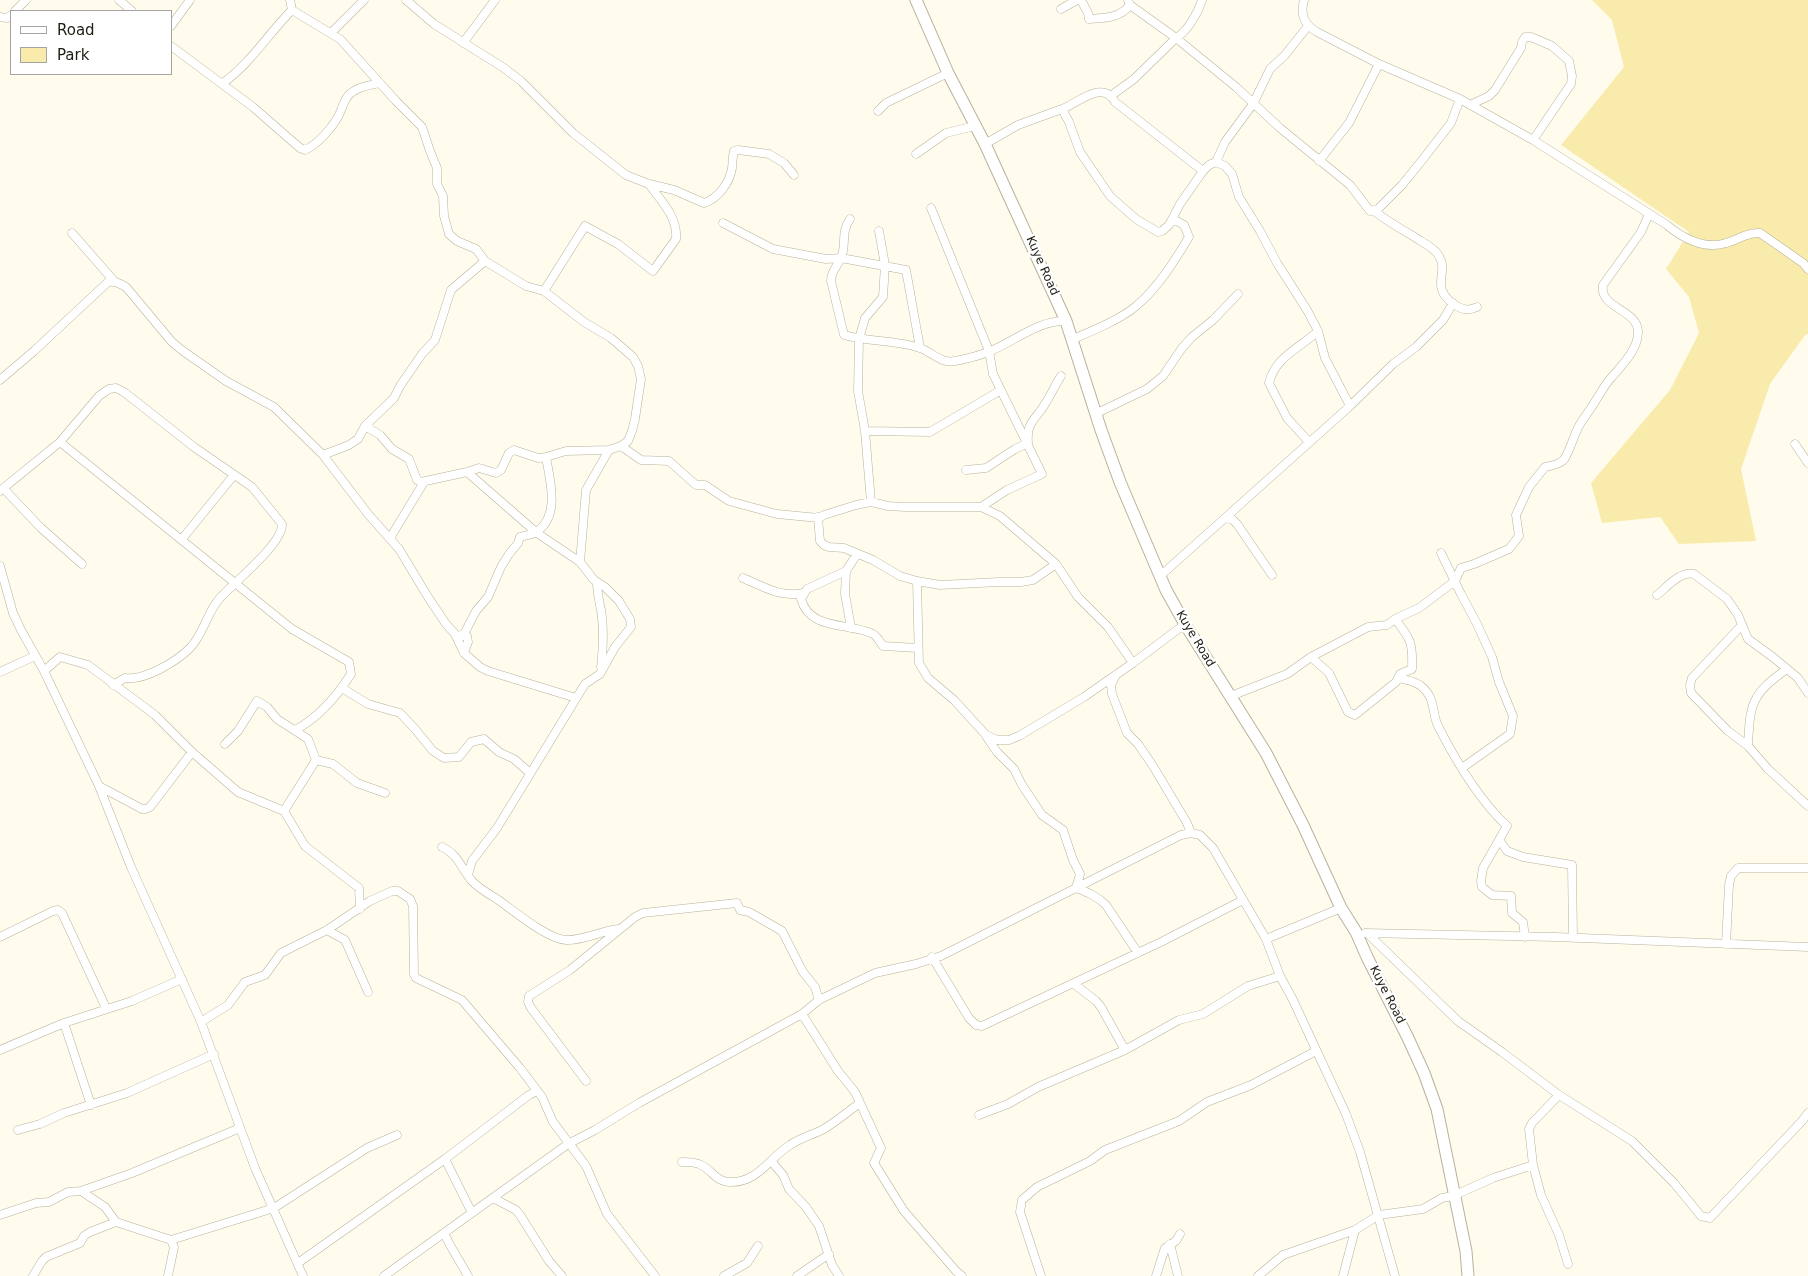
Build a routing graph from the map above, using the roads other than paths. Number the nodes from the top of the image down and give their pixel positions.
1 (26, 0) edge
2 (119, 0) edge
3 (190, 0) edge
4 (290, 0) edge
5 (364, 0) edge
6 (406, 0) edge
7 (495, 0) edge
8 (1077, 0) edge
9 (1081, 0) edge
10 (1202, 0) edge
11 (1304, 0) edge
12 (919, 1) edge
13 (1129, 2) edge
14 (16, 10) edge
15 (131, 10) edge
16 (292, 10) junction
17 (1061, 10) dead end
18 (172, 25) edge
19 (1308, 26) junction
20 (331, 33) junction
21 (1176, 38) junction
22 (463, 43) junction
23 (172, 47) edge
24 (1379, 64) junction
25 (948, 73) junction
26 (223, 83) junction
27 (380, 83) junction
28 (1112, 95) junction
29 (1460, 99) junction
30 (1253, 104) junction
31 (1470, 105) junction
32 (1062, 109) junction
33 (878, 111) dead end
34 (975, 126) junction
35 (1533, 140) junction
36 (985, 144) junction
37 (916, 154) dead end
38 (1319, 161) junction
39 (1216, 162) junction
40 (1203, 171) junction
41 (794, 175) dead end
42 (649, 184) junction
43 (931, 208) dead end
44 (1374, 211) junction
45 (1649, 214) junction
46 (1173, 218) junction
47 (850, 219) dead end
48 (723, 223) dead end
49 (879, 231) dead end
50 (72, 233) dead end
51 (841, 258) junction
52 (485, 261) junction
53 (885, 265) junction
54 (1808, 269) edge
55 (114, 281) junction
56 (544, 291) junction
57 (1238, 294) dead end
58 (1453, 303) junction
59 (1477, 307) dead end
60 (1066, 321) junction
61 (1318, 330) junction
62 (1073, 338) junction
63 (859, 339) junction
64 (920, 348) junction
65 (989, 351) junction
66 (1061, 376) dead end
67 (0, 380) edge
68 (1002, 390) junction
69 (1350, 406) junction
70 (1096, 414) junction
71 (365, 426) junction
72 (865, 431) junction
73 (60, 442) junction
74 (1309, 442) junction
75 (1028, 443) junction
76 (1795, 444) dead end
77 (621, 446) junction
78 (609, 450) junction
79 (323, 454) junction
80 (546, 457) junction
81 (1808, 463) edge
82 (966, 470) dead end
83 (467, 472) junction
84 (234, 475) junction
85 (424, 482) junction
86 (2, 490) edge
87 (871, 502) junction
88 (981, 508) junction
89 (818, 517) junction
90 (1224, 518) junction
91 (537, 533) junction
92 (390, 538) junction
93 (182, 539) junction
94 (1441, 553) dead end
95 (857, 554) junction
96 (580, 562) junction
97 (82, 564) dead end
98 (1056, 564) junction
99 (0, 566) edge
100 (846, 571) junction
101 (1272, 575) dead end
102 (1160, 576) junction
103 (744, 578) dead end
104 (917, 581) junction
105 (1455, 581) junction
106 (597, 582) junction
107 (235, 584) junction
108 (804, 593) junction
109 (1657, 595) dead end
110 (1395, 619) junction
111 (1185, 624) junction
112 (1742, 626) junction
113 (851, 628) junction
114 (459, 635) junction
115 (918, 648) junction
116 (36, 656) junction
117 (1311, 657) junction
118 (1133, 663) junction
119 (1787, 669) junction
120 (44, 671) junction
121 (0, 672) edge
122 (1117, 673) junction
123 (600, 674) junction
124 (1399, 678) junction
125 (113, 685) junction
126 (342, 688) junction
127 (1808, 693) edge
128 (1230, 696) junction
129 (576, 698) junction
130 (308, 722) junction
131 (295, 730) junction
132 (986, 735) junction
133 (308, 739) junction
134 (224, 744) dead end
135 (1748, 746) junction
136 (192, 752) junction
137 (316, 760) junction
138 (1462, 768) junction
139 (530, 773) junction
140 (99, 786) junction
141 (385, 793) dead end
142 (1808, 806) edge
143 (284, 811) junction
144 (1191, 833) junction
145 (1500, 841) junction
146 (442, 847) dead end
147 (1808, 868) edge
148 (468, 875) junction
149 (1076, 888) junction
150 (360, 895) junction
151 (1243, 900) junction
152 (370, 901) junction
153 (1341, 908) junction
154 (360, 909) junction
155 (620, 928) junction
156 (327, 930) junction
157 (1362, 932) junction
158 (0, 937) edge
159 (1525, 937) junction
160 (1573, 938) junction
161 (1266, 939) junction
162 (1726, 944) junction
163 (1808, 947) edge
164 (1138, 953) junction
165 (932, 957) junction
166 (1280, 976) junction
167 (182, 980) junction
168 (1074, 984) junction
169 (368, 992) dead end
170 (819, 1000) junction
171 (106, 1008) junction
172 (802, 1014) junction
173 (202, 1022) junction
174 (64, 1023) junction
175 (0, 1050) edge
176 (1125, 1050) junction
177 (1316, 1051) junction
178 (214, 1054) junction
179 (586, 1081) dead end
180 (537, 1091) junction
181 (1559, 1095) junction
182 (860, 1103) junction
183 (91, 1105) junction
184 (1808, 1113) edge
185 (979, 1115) dead end
186 (240, 1128) junction
187 (18, 1130) dead end
188 (397, 1135) dead end
189 (568, 1144) junction
190 (445, 1159) junction
191 (682, 1162) dead end
192 (772, 1162) junction
193 (1533, 1165) junction
194 (81, 1191) junction
195 (1453, 1196) junction
196 (493, 1198) junction
197 (274, 1208) junction
198 (472, 1213) junction
199 (0, 1215) edge
200 (1379, 1215) junction
201 (116, 1222) junction
202 (1355, 1230) junction
203 (444, 1232) junction
204 (1180, 1234) dead end
205 (171, 1240) junction
206 (1170, 1244) junction
207 (758, 1246) dead end
208 (829, 1254) junction
209 (298, 1263) junction
210 (1568, 1264) dead end
211 (33, 1276) edge
212 (168, 1276) edge
213 (303, 1276) edge
214 (384, 1276) edge
215 (468, 1276) edge
216 (562, 1276) edge
217 (655, 1276) edge
218 (724, 1276) edge
219 (797, 1276) edge
220 (839, 1276) edge
221 (962, 1276) edge
222 (1041, 1276) edge
223 (1156, 1276) edge
224 (1178, 1276) edge
225 (1258, 1276) edge
226 (1343, 1276) edge
227 (1396, 1276) edge
228 (1468, 1276) edge

1 - 14 street
2 - 15 street
3 - 18 street
4 - 16 street
5 - 20 street
6 - 22 street
7 - 22 street
8 - 17 street
9 - 13 street
10 - 21 street
11 - 19 street
12 - 25 street, Kuye Road
13 - 21 street
16 - 20 street
16 - 26 street
19 - 24 street
19 - 30 street
20 - 27 street
21 - 28 street
21 - 30 street
22 - 42 street
23 - 26 street
24 - 29 street
24 - 38 street
25 - 33 street
25 - 34 street, Kuye Road
26 - 27 street
27 - 52 street
28 - 32 street
28 - 40 street
29 - 31 street
29 - 44 street
30 - 38 street
30 - 39 street
31 - 35 street
31 - 35 street
32 - 36 street
32 - 46 street
34 - 36 street, Kuye Road
34 - 37 street
35 - 45 street
36 - 60 street, Kuye Road
38 - 44 street
39 - 40 street
39 - 61 street
40 - 46 street
41 - 42 street
42 - 56 street
43 - 65 street
44 - 58 street
45 - 54 street
45 - 105 street
46 - 62 street
47 - 51 street
48 - 51 street
49 - 53 street
50 - 55 street
51 - 53 street
51 - 63 street
52 - 56 street
52 - 71 street
53 - 63 street
53 - 64 street
55 - 67 street
55 - 79 street
56 - 77 street
57 - 70 street
58 - 59 street
58 - 69 street
60 - 62 street, Kuye Road
60 - 65 street
61 - 69 street
61 - 74 street
62 - 70 street, Kuye Road
63 - 64 street
63 - 72 street
64 - 65 street
65 - 68 street
66 - 75 street
68 - 72 street
68 - 75 street
69 - 74 street
70 - 102 street, Kuye Road
71 - 79 street
71 - 85 street
72 - 87 street
73 - 84 street
73 - 86 street
73 - 93 street
74 - 90 street
75 - 82 street
75 - 88 street
76 - 81 street
77 - 78 street
77 - 89 street
78 - 80 street
78 - 96 street
79 - 92 street
80 - 83 street
80 - 91 street
83 - 85 street
83 - 91 street
84 - 93 street
84 - 107 street
85 - 92 street
86 - 97 street
87 - 88 street
87 - 89 street
88 - 98 street
89 - 95 street
90 - 101 street
90 - 102 street
91 - 96 street
91 - 114 street
92 - 114 street
93 - 107 street
94 - 105 street
95 - 100 street
95 - 104 street
96 - 106 street
98 - 104 street
98 - 118 street
99 - 116 street
100 - 108 street
100 - 113 street
102 - 111 street, Kuye Road
103 - 108 street
104 - 115 street
105 - 110 street
105 - 138 street
106 - 123 street
106 - 123 street
107 - 125 street
107 - 126 street
108 - 113 street
109 - 112 street
110 - 117 street
110 - 124 street
111 - 118 street
111 - 128 street, Kuye Road
112 - 119 street
112 - 135 street
113 - 115 street
114 - 129 street
115 - 132 street
116 - 120 street
116 - 121 street
117 - 124 street
117 - 128 street
118 - 122 street
119 - 127 street
119 - 135 street
120 - 125 street
120 - 140 street
122 - 132 street
122 - 144 street
123 - 129 street
124 - 138 street
125 - 136 street
126 - 130 street
126 - 139 street
128 - 153 street, Kuye Road
129 - 139 street
130 - 131 street
130 - 133 street
131 - 133 street
131 - 134 street
132 - 149 street
133 - 137 street
135 - 142 street
136 - 140 street
136 - 143 street
137 - 141 street
137 - 143 street
138 - 145 street
139 - 148 street
140 - 167 street
143 - 150 street
144 - 149 street
144 - 151 street
145 - 159 street
145 - 160 street
146 - 148 street
147 - 162 street
148 - 155 street
149 - 164 street
149 - 165 street
150 - 152 street
150 - 154 street
151 - 161 street
151 - 164 street
152 - 154 street
152 - 180 street
153 - 157 street, Kuye Road
153 - 161 street
154 - 156 street
155 - 170 street
155 - 179 street
156 - 169 street
156 - 173 street
157 - 159 street
157 - 181 street
157 - 195 street, Kuye Road
158 - 171 street
159 - 160 street
160 - 162 street
161 - 166 street
162 - 163 street
164 - 168 street
165 - 168 street
165 - 170 street
166 - 176 street
166 - 177 street
167 - 171 street
167 - 173 street
168 - 176 street
170 - 172 street
171 - 174 street
172 - 182 street
172 - 189 street
173 - 178 street
174 - 175 street
174 - 183 street
176 - 185 street
177 - 200 street
177 - 222 street
178 - 183 street
178 - 186 street
180 - 189 street
180 - 190 street
181 - 184 street
181 - 193 street
182 - 192 street
182 - 221 street
183 - 187 street
186 - 194 street
186 - 197 street
188 - 197 street
189 - 196 street
189 - 217 street
190 - 198 street
190 - 209 street
191 - 192 street
192 - 208 street
193 - 195 street
193 - 210 street
194 - 199 street
194 - 201 street
195 - 200 street
195 - 228 street, Kuye Road
196 - 198 street
196 - 216 street
197 - 205 street
197 - 209 street
198 - 203 street
200 - 202 street
200 - 227 street
201 - 205 street
201 - 211 street
202 - 225 street
202 - 226 street
203 - 214 street
203 - 215 street
204 - 206 street
205 - 212 street
206 - 223 street
206 - 224 street
207 - 218 street
208 - 219 street
208 - 220 street
209 - 213 street

